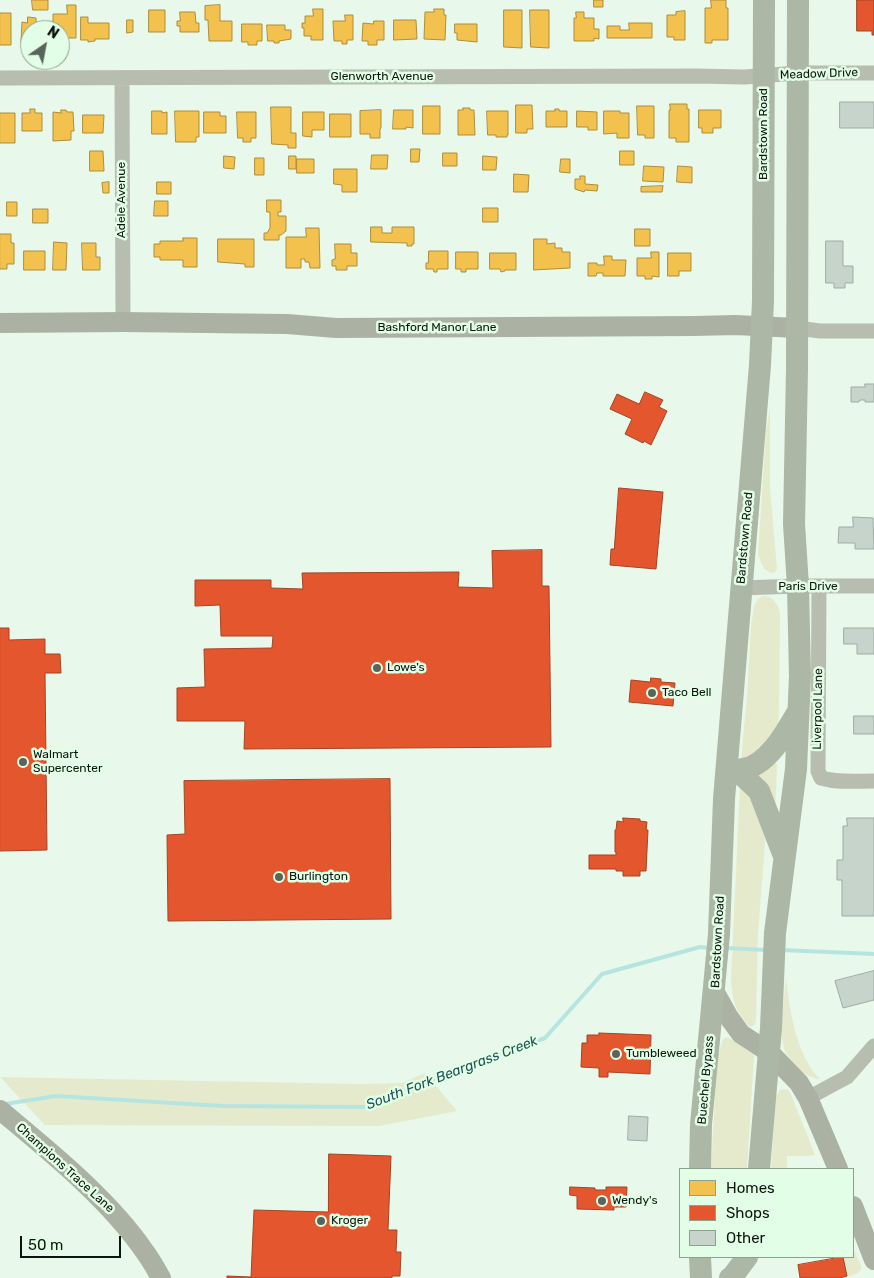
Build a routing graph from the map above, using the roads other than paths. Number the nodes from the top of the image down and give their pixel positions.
1 (764, 0) edge
2 (798, 0) edge
3 (797, 73) junction
4 (874, 73) edge
5 (764, 76) junction
6 (0, 78) edge
7 (122, 78) junction
8 (123, 322) junction
9 (0, 323) edge
10 (762, 326) junction
11 (797, 328) junction
12 (874, 331) edge
13 (808, 586) junction
14 (874, 586) edge
15 (741, 588) junction
16 (798, 711) junction
17 (727, 769) junction
18 (874, 781) edge
19 (784, 858) junction
20 (715, 983) junction
21 (874, 1046) edge
22 (770, 1053) junction
23 (808, 1098) junction
24 (1, 1111) edge
25 (700, 1168) edge
26 (759, 1168) edge
27 (838, 1168) edge
28 (854, 1209) edge
29 (700, 1258) edge
30 (746, 1258) edge
31 (754, 1258) edge
32 (874, 1260) edge
33 (161, 1278) edge
34 (701, 1278) edge
35 (730, 1278) edge
36 (753, 1278) edge

1 - 5 main road, Bardstown Road
2 - 3 main road
3 - 4 street, Meadow Drive
3 - 5 street, Meadow Drive
3 - 11 main road
5 - 7 street, Glenworth Avenue
5 - 10 main road, Bardstown Road
6 - 7 street, Glenworth Avenue
7 - 8 street, Adele Avenue
8 - 9 street, Bashford Manor Lane
8 - 10 street, Bashford Manor Lane
10 - 11 street, Bashford Manor Lane
10 - 15 main road, Bardstown Road
11 - 12 street, Bashford Manor Lane
11 - 13 main road
13 - 14 street, Paris Drive
13 - 15 street, Paris Drive
13 - 16 main road
13 - 18 street, Liverpool Lane
15 - 17 main road, Bardstown Road
16 - 17 main road
16 - 19 main road
17 - 19 main road
17 - 20 main road, Bardstown Road
19 - 22 main road
20 - 22 street, Bardstown Road
20 - 25 main road, Buechel Bypass
21 - 23 street
22 - 23 street, Bardstown Road
22 - 26 main road
23 - 27 street, Bardstown Road
24 - 33 street, Champions Trace Lane
28 - 32 street
29 - 34 main road
30 - 35 main road
31 - 36 main road

